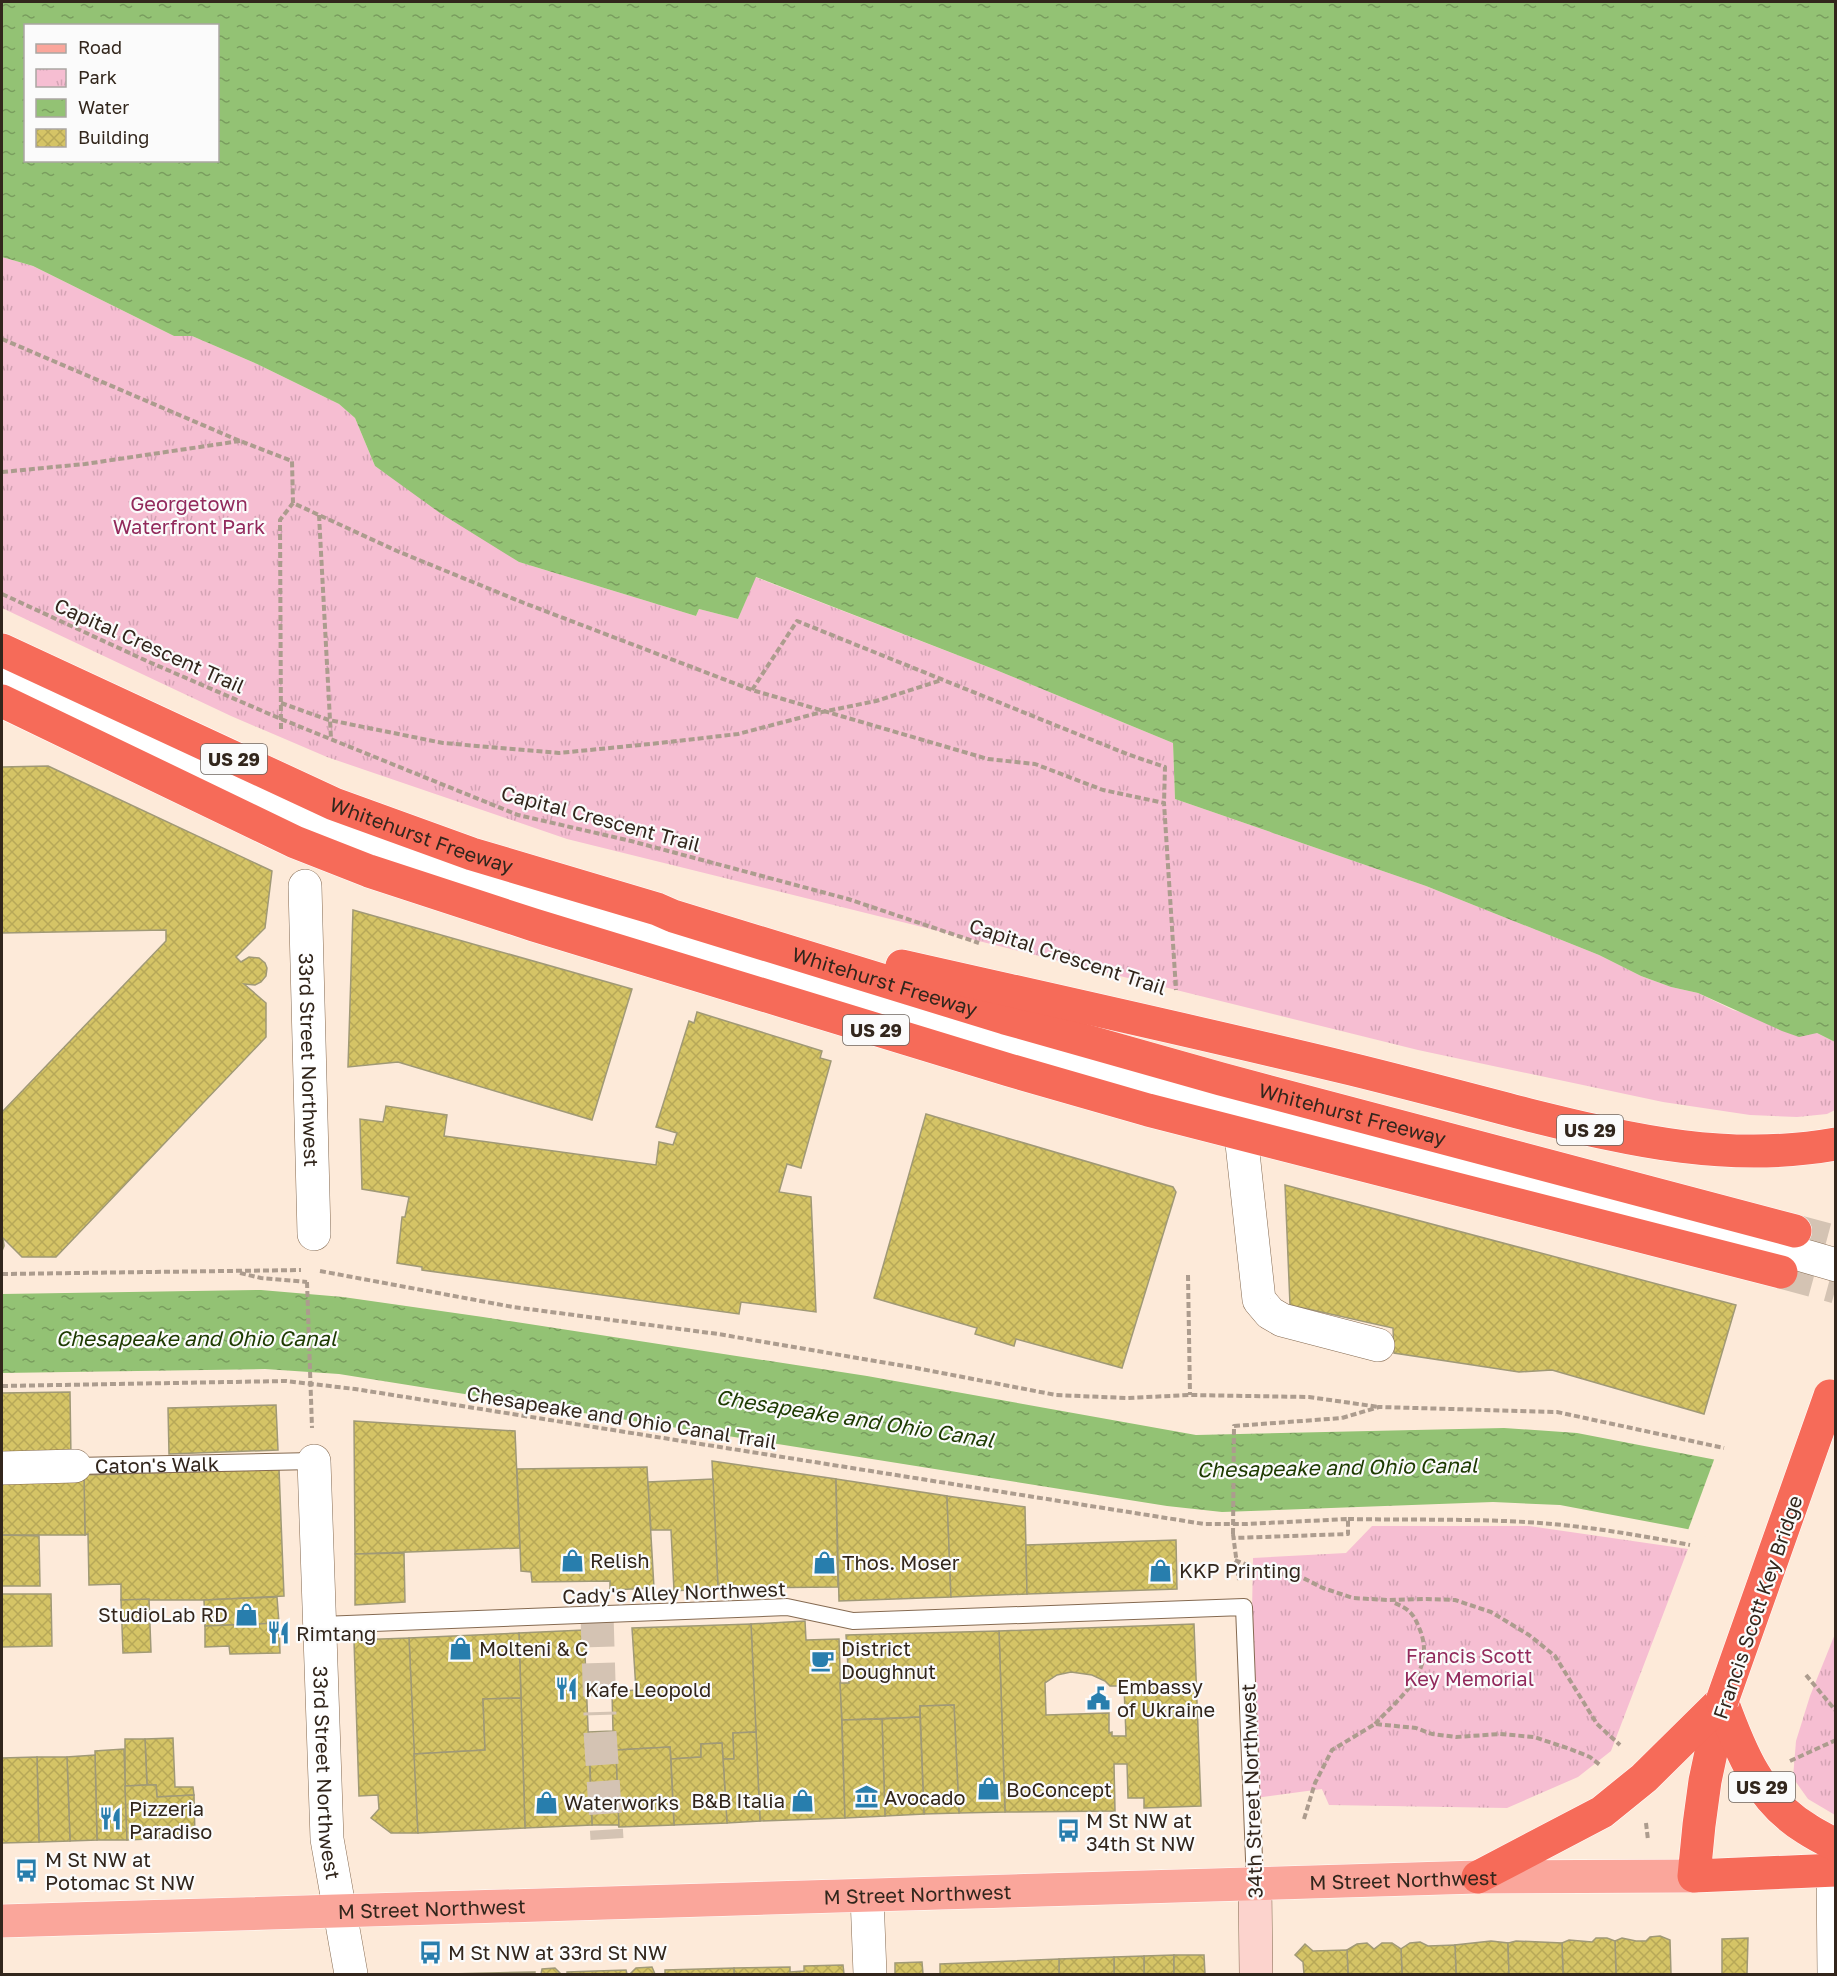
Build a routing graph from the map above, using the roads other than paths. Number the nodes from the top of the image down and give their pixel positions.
1 (2, 650) edge
2 (2, 677) edge
3 (2, 701) edge
4 (305, 886) dead end
5 (657, 909) junction
6 (1238, 1105) junction
7 (1836, 1144) edge
8 (1795, 1231) tunnel mouth
9 (314, 1234) dead end
10 (1836, 1265) edge
11 (1781, 1272) tunnel mouth
12 (1378, 1345) dead end
13 (1836, 1380) edge
14 (314, 1461) joint
15 (75, 1466) joint
16 (2, 1468) edge
17 (1244, 1607) joint
18 (321, 1625) junction
19 (1722, 1701) junction
20 (1835, 1862) edge
21 (1694, 1876) junction
22 (1478, 1877) junction
23 (1255, 1884) junction
24 (867, 1896) junction
25 (340, 1911) junction
26 (2, 1921) edge
27 (351, 1974) edge
28 (870, 1974) edge
29 (1256, 1974) edge
30 (1834, 1974) edge

1 - 5 highway, Whitehurst Freeway / US 29
2 - 6 street
3 - 11 highway, US 29, bridge
4 - 9 street, 33rd Street Northwest
5 - 7 highway, US 29
5 - 8 highway, Whitehurst Freeway
6 - 10 street
6 - 12 street
13 - 19 highway, Francis Scott Key Bridge, bridge
14 - 15 lane, Caton's Walk
14 - 18 street, 33rd Street Northwest
15 - 16 street, Caton's Walk
17 - 18 lane, Cady's Alley Northwest
17 - 23 lane, 34th Street Northwest
18 - 25 street, 33rd Street Northwest
19 - 20 highway, US 29
19 - 21 highway, Francis Scott Key Bridge
19 - 22 highway
20 - 21 highway, M Street Northwest
20 - 30 street
21 - 22 main road, M Street Northwest
22 - 23 main road, M Street Northwest
23 - 24 main road, M Street Northwest
23 - 29 street, 34th Street Northwest
24 - 25 main road, M Street Northwest
24 - 28 street
25 - 26 main road, M Street Northwest
25 - 27 street, 33rd Street Northwest

